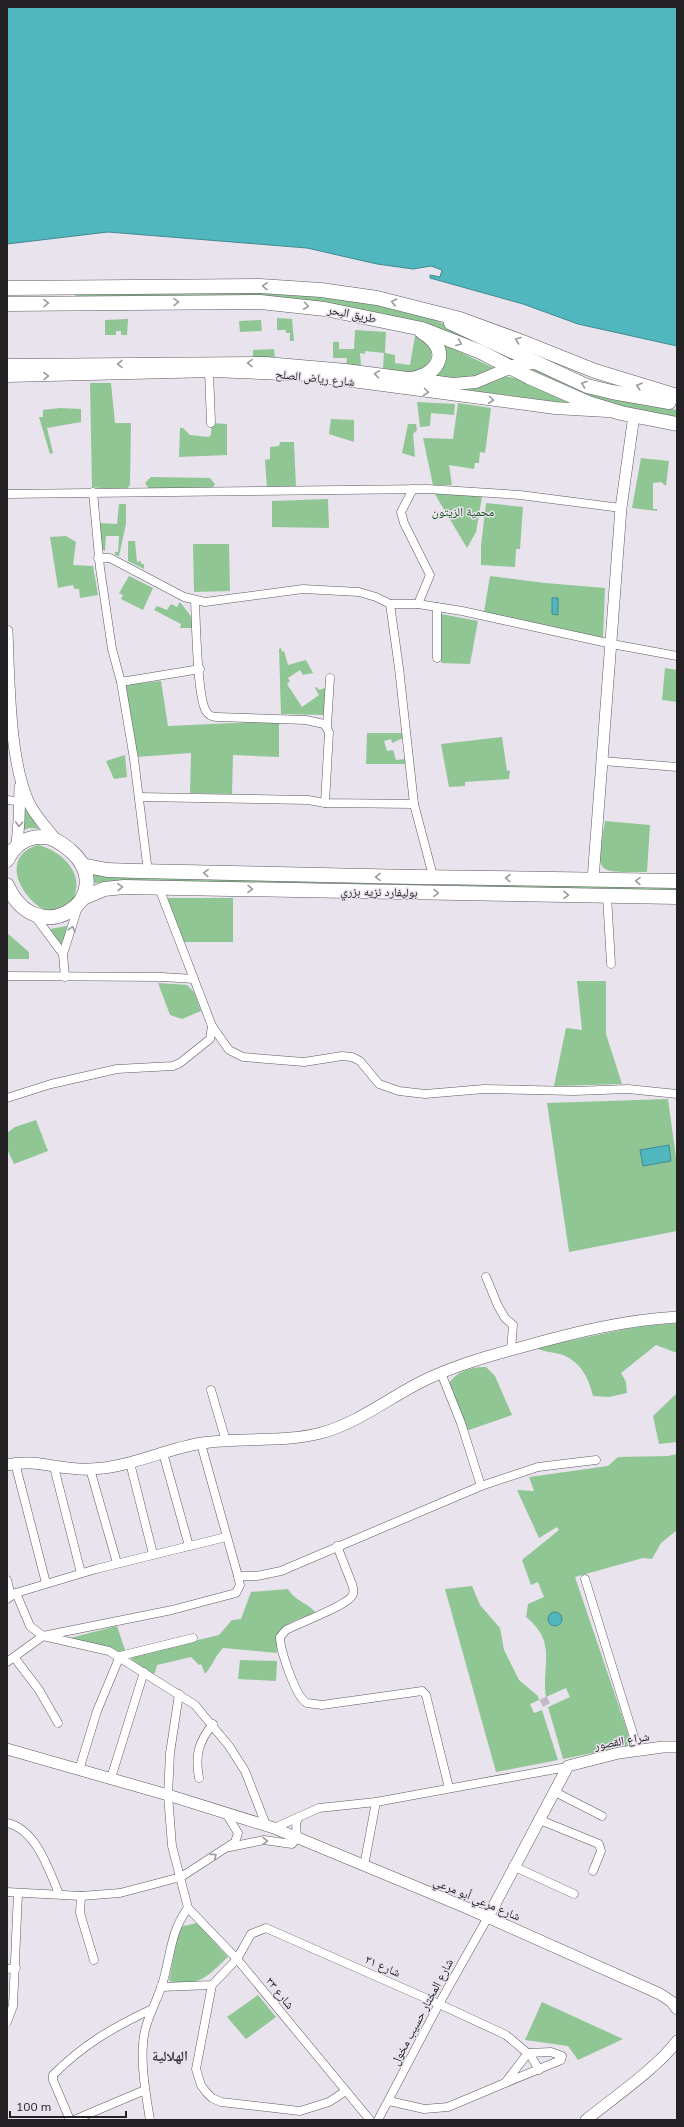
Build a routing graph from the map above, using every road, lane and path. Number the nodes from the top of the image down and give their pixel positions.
1 (7, 288) edge
2 (72, 288) junction
3 (7, 304) edge
4 (71, 304) junction
5 (436, 313) junction
6 (408, 325) junction
7 (508, 350) junction
8 (495, 359) junction
9 (532, 362) junction
10 (7, 365) edge
11 (511, 367) junction
12 (209, 371) junction
13 (7, 376) edge
14 (529, 377) junction
15 (403, 381) junction
16 (677, 396) edge
17 (677, 403) edge
18 (627, 414) junction
19 (211, 423) dead end
20 (677, 424) edge
21 (413, 489) junction
22 (93, 492) junction
23 (7, 494) edge
24 (621, 508) junction
25 (98, 558) junction
26 (195, 601) junction
27 (390, 604) junction
28 (418, 604) junction
29 (437, 607) junction
30 (7, 630) edge
31 (612, 644) junction
32 (677, 656) edge
33 (437, 658) dead end
34 (200, 669) junction
35 (330, 678) dead end
36 (121, 682) junction
37 (327, 726) junction
38 (603, 761) junction
39 (677, 767) edge
40 (139, 797) junction
41 (7, 800) edge
42 (24, 802) junction
43 (325, 803) junction
44 (414, 804) junction
45 (56, 840) junction
46 (10, 854) edge
47 (82, 865) junction
48 (148, 872) junction
49 (433, 876) junction
50 (593, 880) junction
51 (677, 881) edge
52 (7, 886) edge
53 (159, 888) junction
54 (11, 896) edge
55 (607, 896) junction
56 (677, 897) edge
57 (81, 901) junction
58 (31, 913) junction
59 (63, 954) junction
60 (611, 964) dead end
61 (7, 976) edge
62 (65, 977) junction
63 (194, 979) junction
64 (212, 1026) junction
65 (677, 1094) edge
66 (7, 1098) edge
67 (486, 1277) dead end
68 (677, 1317) edge
69 (511, 1350) junction
70 (441, 1373) junction
71 (211, 1390) dead end
72 (226, 1440) junction
73 (200, 1444) junction
74 (162, 1453) junction
75 (596, 1460) dead end
76 (130, 1463) junction
77 (11, 1464) edge
78 (54, 1467) junction
79 (90, 1469) junction
80 (481, 1486) junction
81 (226, 1537) junction
82 (189, 1546) junction
83 (337, 1546) junction
84 (153, 1554) junction
85 (116, 1563) junction
86 (81, 1573) junction
87 (238, 1576) junction
88 (585, 1579) dead end
89 (7, 1580) edge
90 (46, 1583) junction
91 (11, 1595) edge
92 (43, 1636) junction
93 (193, 1638) dead end
94 (120, 1656) junction
95 (14, 1657) junction
96 (7, 1662) edge
97 (144, 1672) junction
98 (179, 1694) junction
99 (58, 1723) dead end
100 (213, 1724) junction
101 (677, 1747) edge
102 (7, 1749) edge
103 (638, 1750) junction
104 (570, 1766) junction
105 (79, 1770) junction
106 (111, 1778) junction
107 (199, 1778) dead end
108 (449, 1788) junction
109 (555, 1792) junction
110 (168, 1795) junction
111 (376, 1802) junction
112 (227, 1814) junction
113 (602, 1816) dead end
114 (299, 1817) junction
115 (262, 1820) junction
116 (540, 1820) junction
117 (7, 1823) edge
118 (297, 1838) junction
119 (229, 1847) junction
120 (364, 1866) junction
121 (513, 1866) junction
122 (593, 1872) dead end
123 (181, 1878) junction
124 (7, 1892) edge
125 (18, 1893) junction
126 (59, 1894) junction
127 (574, 1894) dead end
128 (81, 1896) junction
129 (188, 1908) junction
130 (488, 1917) junction
131 (236, 1959) junction
132 (94, 1960) dead end
133 (7, 1968) edge
134 (16, 1968) junction
135 (212, 1984) junction
136 (161, 1988) junction
137 (439, 2004) junction
138 (152, 2009) junction
139 (677, 2009) edge
140 (7, 2022) edge
141 (677, 2041) edge
142 (528, 2053) junction
143 (539, 2070) junction
144 (505, 2083) junction
145 (145, 2090) junction
146 (344, 2092) junction
147 (389, 2100) junction
148 (70, 2120) edge
149 (74, 2120) edge
150 (150, 2120) edge
151 (370, 2120) edge
152 (378, 2120) edge
153 (586, 2120) edge

1 - 2 highway, طريق البحر
2 - 4 highway
5 -> 2 highway, طريق البحر
3 -> 4 highway, طريق البحر
4 -> 6 highway, طريق البحر
5 - 7 highway
16 -> 5 highway, طريق البحر
6 -> 8 highway, طريق البحر
6 - 15 highway
7 - 8 highway
7 - 9 highway
8 - 11 highway, طريق البحر
9 - 11 main road, شارع رياض الصلح
9 - 14 highway
17 -> 9 highway
15 -> 10 main road, شارع رياض الصلح
11 - 14 highway, طريق البحر
11 - 15 main road, شارع رياض الصلح
13 -> 12 main road, شارع رياض الصلح
12 - 15 main road, شارع رياض الصلح
12 - 19 street
14 - 18 highway, طريق البحر
15 -> 18 main road, شارع رياض الصلح
18 - 20 highway, طريق البحر
18 - 24 main road
21 - 22 street
21 - 24 street
21 - 28 street
22 - 23 street
22 - 25 street
24 - 31 main road
25 - 26 street
25 - 36 street
26 - 27 street
26 - 34 street
27 - 28 street
27 - 44 street
28 - 29 street
29 - 31 street
29 - 33 street
30 - 42 main road
31 - 32 street
31 - 38 main road
34 - 36 street
34 - 37 street
35 - 37 street
36 - 40 street
37 - 43 street
38 - 39 street
38 - 50 main road
40 - 43 street
40 - 48 street
41 - 42 street
42 - 45 main road
42 -> 46 main road
43 - 44 street
44 - 49 street
45 - 46 highway
45 - 47 highway
47 - 48 highway, بوليفارد نزيه بزري
47 - 57 highway
49 -> 48 highway, بوليفارد نزيه بزري
50 -> 49 highway, بوليفارد نزيه بزري
51 -> 50 highway, بوليفارد نزيه بزري
52 - 54 highway
53 -> 55 highway, بوليفارد نزيه بزري
57 -> 53 highway, بوليفارد نزيه بزري
53 - 63 street
54 - 58 highway
55 - 56 highway, بوليفارد نزيه بزري
55 - 60 street
57 - 58 highway, بوليفارد نزيه بزري
59 -> 57 street
58 - 59 street
59 - 62 street
61 - 62 street
62 - 63 street
63 - 64 street
64 - 65 street
64 - 66 street
67 - 69 street
68 - 69 main road
69 - 70 main road
70 - 72 main road
70 - 80 street
71 - 72 street
72 - 73 main road
73 - 74 main road
73 - 81 street
74 - 76 main road
74 - 82 street
75 - 80 street
76 - 79 main road
76 - 84 street
77 - 78 main road
77 - 90 street
78 - 79 main road
78 - 86 street
79 - 85 street
80 - 83 street
81 - 82 street
81 - 87 street
82 - 84 street
83 - 87 street
83 - 108 street
84 - 85 street
85 - 86 street
86 - 90 street
87 - 92 street
88 - 103 street
89 - 91 street
90 - 91 street
91 - 92 street
92 - 94 street
92 - 95 street
93 - 94 street
94 - 97 street
94 - 105 street
95 - 96 street
95 - 99 street
97 - 98 street
97 - 106 street
98 - 100 street
98 - 110 street
100 - 107 street
100 - 115 street
101 - 103 main road, شراع القصور
102 - 105 main road, شارع مرعي أبو مرعي
103 - 104 main road, شراع القصور
104 - 108 street
104 - 109 main road
105 - 106 main road, شارع مرعي أبو مرعي
106 - 110 main road, شارع مرعي أبو مرعي
108 - 111 street
109 - 113 street
109 - 116 main road
110 - 112 main road, شارع مرعي أبو مرعي
110 - 123 street
111 - 114 street
111 - 120 street
112 - 115 main road, شارع مرعي أبو مرعي
112 - 119 street
114 - 115 street
114 - 118 street
115 - 118 main road, شارع مرعي أبو مرعي
116 - 121 main road
116 - 122 street
117 - 126 street
119 -> 118 street
118 - 120 main road, شارع مرعي أبو مرعي
123 -> 119 street
120 - 130 main road, شارع مرعي أبو مرعي
121 - 127 street
121 - 130 main road
123 - 128 street
123 - 129 street
124 - 125 street
125 - 126 street
125 - 134 street
126 - 128 street
128 - 132 street
129 - 131 street, شارع ٣٣
129 - 136 street
130 - 137 street, شارع المختار حسيب مخول
130 - 139 main road, شارع مرعي أبو مرعي
131 - 135 street, شارع ٣١
131 - 137 street, شارع ٣١
131 - 146 street, شارع ٣٣
133 - 134 street
134 - 140 street
135 - 136 street
135 - 146 street
136 - 138 street
137 - 142 street, شارع ٣١
137 - 147 street, شارع المختار حسيب مخول
138 - 145 street
138 - 148 street
141 - 153 main road
142 - 143 street, شارع ٣١
142 - 143 street
142 - 144 street
143 - 144 street
144 - 147 street
145 - 149 street
145 - 150 street
146 - 151 street, شارع ٣٣
147 - 152 street, شارع المختار حسيب مخول

